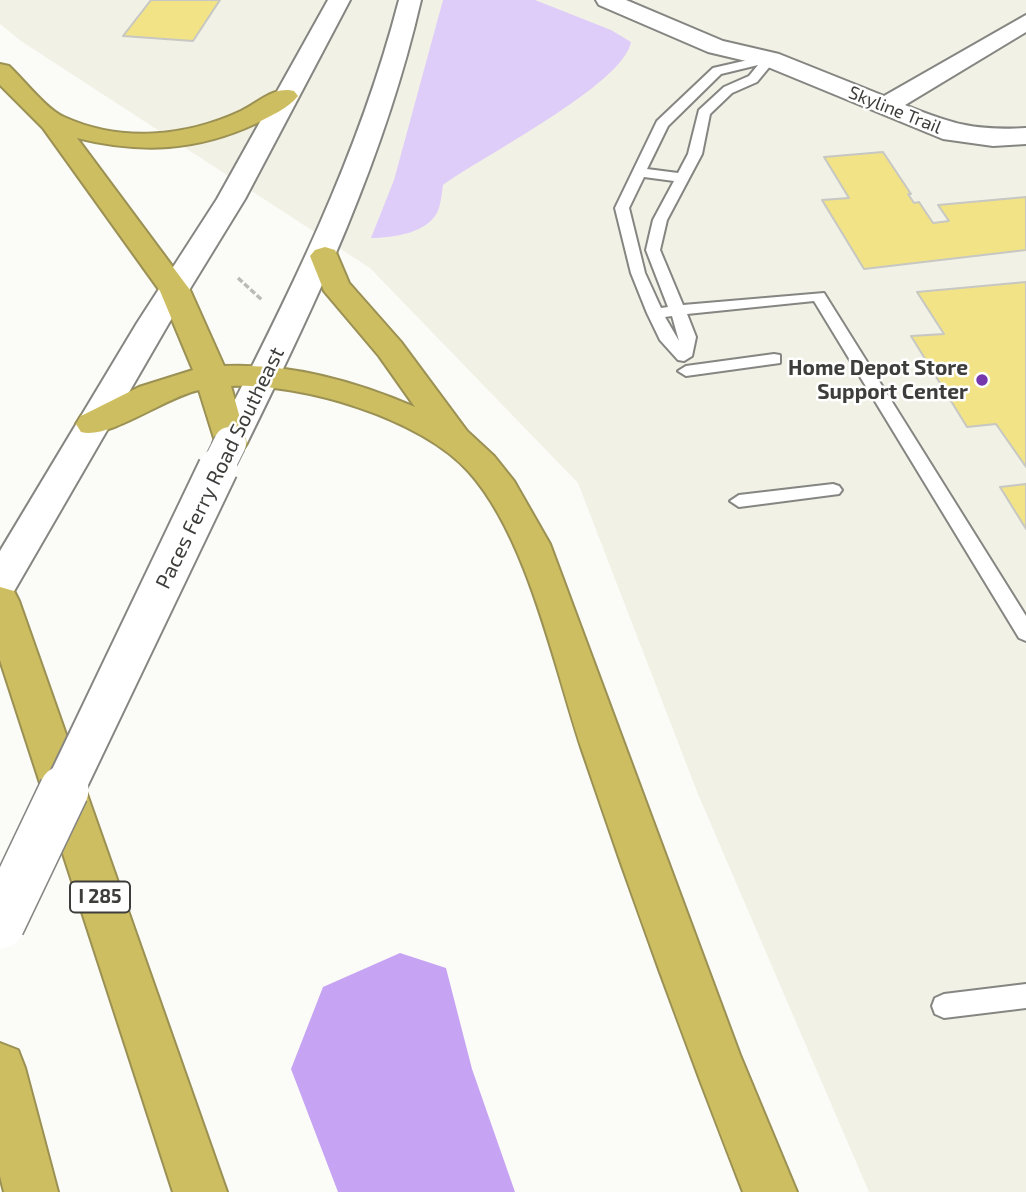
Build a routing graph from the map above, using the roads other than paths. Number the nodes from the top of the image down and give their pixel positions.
1 (339, 0) edge
2 (411, 0) edge
3 (607, 0) edge
4 (660, 0) edge
5 (1026, 22) edge
6 (770, 59) junction
7 (0, 71) edge
8 (285, 96) junction
9 (884, 107) junction
10 (52, 122) junction
11 (1026, 136) edge
12 (639, 172) junction
13 (682, 177) junction
14 (325, 256) junction
15 (175, 290) junction
16 (679, 310) junction
17 (655, 313) junction
18 (774, 359) dead end
19 (686, 371) dead end
20 (212, 377) junction
21 (263, 378) junction
22 (93, 424) junction
23 (455, 439) junction
24 (230, 443) junction
25 (833, 490) dead end
26 (739, 501) dead end
27 (0, 583) edge
28 (0, 601) edge
29 (1026, 633) edge
30 (0, 924) edge
31 (1026, 996) edge
32 (944, 1006) dead end
33 (0, 1068) edge
34 (31, 1192) edge
35 (200, 1192) edge
36 (770, 1192) edge

1 - 8 main road
2 - 14 main road, Paces Ferry Road Southeast
3 - 6 main road, Skyline Trail
4 - 6 main road, Skyline Trail
5 - 9 main road
6 - 9 main road, Skyline Trail
6 - 12 lane
6 - 13 lane
7 - 10 highway
8 - 10 highway
8 - 15 main road
9 - 11 main road, Skyline Trail
10 - 15 highway
12 - 13 lane
12 - 17 lane
13 - 16 lane
14 - 21 main road, Paces Ferry Road Southeast
14 - 23 highway
15 - 20 highway
15 - 22 main road
16 - 17 lane
16 - 17 lane
16 - 29 lane
18 - 19 lane
20 - 21 highway
20 - 22 highway
20 - 24 highway
21 - 23 highway
21 - 24 main road, Paces Ferry Road Southeast
22 - 27 main road
23 - 36 highway
24 - 30 main road, Paces Ferry Road Southeast, bridge
25 - 26 lane
28 - 35 highway, I 285
31 - 32 lane
33 - 34 highway

